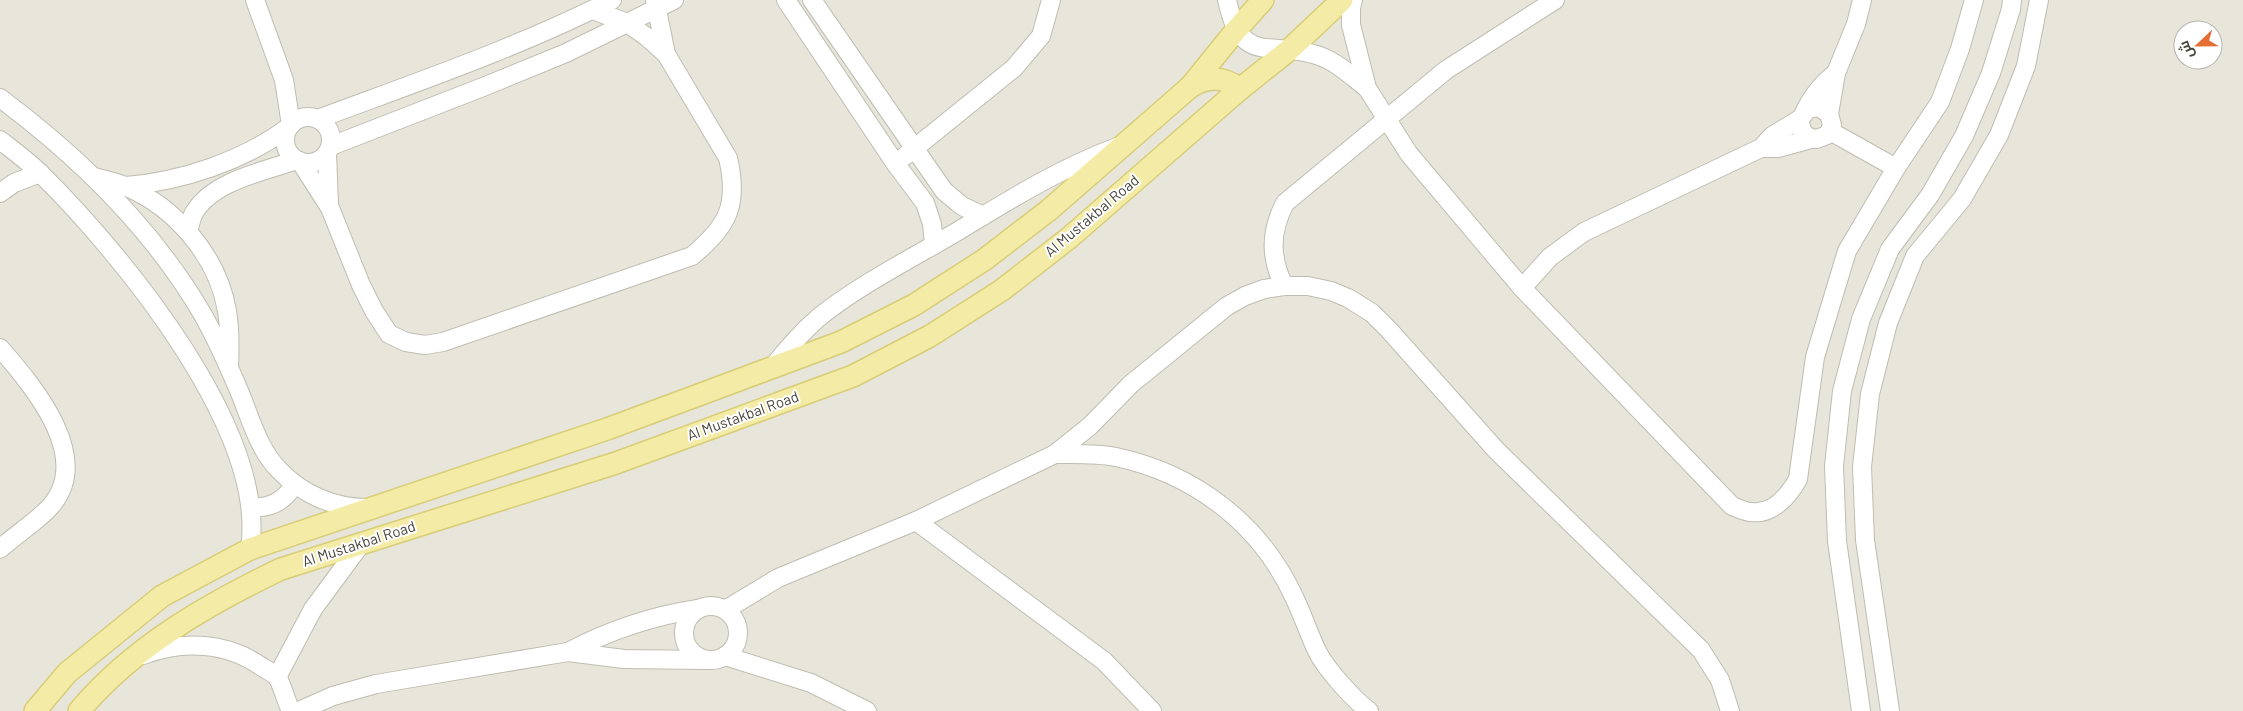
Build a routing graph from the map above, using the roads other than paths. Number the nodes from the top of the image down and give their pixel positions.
1 (255, 0) edge
2 (612, 0) edge
3 (674, 0) edge
4 (786, 0) edge
5 (812, 0) edge
6 (1051, 0) edge
7 (1228, 0) edge
8 (1263, 0) edge
9 (1342, 0) edge
10 (1353, 0) edge
11 (1555, 0) edge
12 (1862, 0) edge
13 (1974, 0) edge
14 (2012, 0) edge
15 (2039, 0) edge
16 (656, 4) edge
17 (593, 10) junction
18 (626, 23) junction
19 (1237, 29) junction
20 (1289, 50) junction
21 (666, 54) junction
22 (1836, 73) junction
23 (284, 80) junction
24 (1190, 87) junction
25 (1240, 88) junction
26 (1368, 88) junction
27 (0, 98) edge
28 (1802, 116) junction
29 (317, 119) junction
30 (1387, 119) junction
31 (1829, 122) junction
32 (290, 126) junction
33 (1811, 139) junction
34 (0, 140) edge
35 (1124, 144) junction
36 (1761, 148) junction
37 (329, 149) junction
38 (914, 149) junction
39 (298, 160) junction
40 (895, 164) junction
41 (1896, 168) junction
42 (40, 173) junction
43 (91, 176) junction
44 (126, 186) junction
45 (0, 193) edge
46 (330, 208) junction
47 (983, 216) junction
48 (188, 232) junction
49 (934, 245) junction
50 (1284, 286) junction
51 (1522, 288) junction
52 (0, 348) edge
53 (229, 368) junction
54 (772, 368) junction
55 (646, 415) junction
56 (607, 429) junction
57 (660, 447) junction
58 (1055, 454) junction
59 (616, 463) junction
60 (294, 484) junction
61 (251, 507) junction
62 (370, 508) junction
63 (916, 521) junction
64 (361, 544) junction
65 (0, 549) edge
66 (250, 549) junction
67 (698, 609) junction
68 (725, 610) junction
69 (568, 652) junction
70 (725, 656) junction
71 (133, 658) junction
72 (708, 660) junction
73 (277, 677) junction
74 (35, 711) edge
75 (79, 711) edge
76 (291, 711) edge
77 (299, 711) edge
78 (867, 711) edge
79 (1152, 711) edge
80 (1369, 711) edge
81 (1730, 711) edge
82 (1861, 711) edge
83 (1890, 711) edge

1 - 23 street
2 - 17 street
3 - 16 street
4 - 40 street
5 - 38 street
6 - 38 street
7 - 19 street
8 - 19 main road, Al Mustakbal Road
9 - 20 main road, Al Mustakbal Road
10 - 26 street
11 - 30 street
12 - 22 street
13 - 41 street
14 - 82 street
15 - 83 street
16 - 18 street
16 - 21 street
17 - 18 street
17 - 29 street
18 - 21 street
18 - 37 street
19 - 20 street
19 - 24 main road, Al Mustakbal Road
20 - 25 main road, Al Mustakbal Road
20 - 26 street
21 - 46 street
22 - 28 street
22 - 31 street
23 - 29 street
23 - 32 street
24 - 25 main road
24 - 35 main road, Al Mustakbal Road
25 - 57 main road, Al Mustakbal Road
26 - 30 street
27 - 43 street
28 - 31 street
28 - 33 street
28 - 36 street
29 - 32 street
29 - 37 street
30 - 50 street
30 - 51 street
31 - 33 street
31 - 41 street
32 - 39 street
32 - 44 street
33 - 36 street
34 - 42 street
35 - 47 street
35 - 54 main road, Al Mustakbal Road
36 - 51 street
37 - 39 street
37 - 46 street
38 - 40 street
38 - 47 street
39 - 46 street
39 - 48 street
40 - 49 street
41 - 51 street
42 - 45 street
42 - 61 street
43 - 44 street
43 - 53 street
44 - 48 street
47 - 49 street
48 - 53 street
49 - 54 street
50 - 58 street
50 - 81 street
52 - 65 street
53 - 60 street
54 - 55 main road, Al Mustakbal Road
55 - 56 main road, Al Mustakbal Road
55 - 57 main road
56 - 59 main road
56 - 62 main road, Al Mustakbal Road
57 - 59 main road, Al Mustakbal Road
58 - 63 street
58 - 80 street
59 - 64 main road, Al Mustakbal Road
60 - 61 street
60 - 62 street
61 - 66 street
62 - 66 main road, Al Mustakbal Road
63 - 68 street
63 - 79 street
64 - 71 main road, Al Mustakbal Road
64 - 73 street
66 - 74 main road, Al Mustakbal Road
67 - 68 street
67 - 69 street
67 - 72 street
68 - 70 street
69 - 72 street
69 - 77 street
70 - 72 street
70 - 78 street
71 - 73 street
71 - 75 main road, Al Mustakbal Road
73 - 76 street

